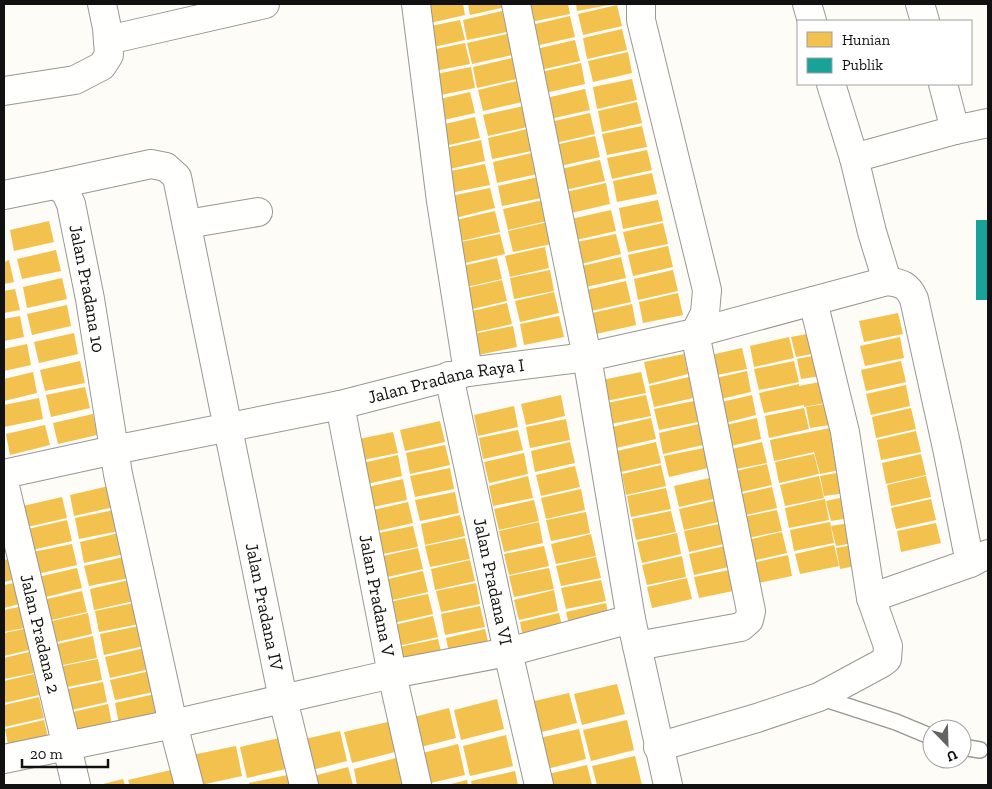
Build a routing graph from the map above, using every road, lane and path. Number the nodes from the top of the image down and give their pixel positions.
1 (102, 4) edge
2 (265, 4) edge
3 (416, 4) edge
4 (516, 4) edge
5 (641, 4) edge
6 (807, 4) edge
7 (920, 4) edge
8 (238, 7) edge
9 (812, 20) edge
10 (925, 20) edge
11 (108, 40) junction
12 (831, 85) edge
13 (943, 85) edge
14 (4, 91) edge
15 (988, 123) edge
16 (956, 130) junction
17 (854, 158) junction
18 (54, 185) junction
19 (4, 195) edge
20 (258, 212) dead end
21 (186, 224) junction
22 (887, 281) junction
23 (813, 302) junction
24 (695, 333) junction
25 (588, 357) junction
26 (459, 374) junction
27 (340, 404) junction
28 (227, 428) junction
29 (114, 450) junction
30 (4, 474) edge
31 (4, 482) edge
32 (979, 558) edge
33 (871, 598) junction
34 (631, 619) junction
35 (637, 646) junction
36 (508, 652) junction
37 (392, 674) junction
38 (819, 697) junction
39 (282, 699) junction
40 (174, 724) junction
41 (922, 733) edge
42 (67, 746) junction
43 (658, 747) junction
44 (972, 749) edge
45 (980, 750) dead end
46 (4, 759) edge
47 (76, 785) edge
48 (189, 785) edge
49 (304, 785) edge
50 (417, 785) edge
51 (539, 785) edge
52 (668, 785) edge

1 - 11 street
2 - 8 street
3 - 26 street, Jalan Pradana VI
4 - 25 street
5 - 24 street
6 - 9 street
7 - 10 street
8 - 11 street
11 - 14 street
12 - 17 street
13 - 16 street
15 - 16 street
16 - 17 street
17 - 22 street
18 - 19 street
18 - 21 street, Jalan Pradana IV
18 - 29 street, Jalan Pradana 10
20 - 21 street
21 - 28 street, Jalan Pradana IV
22 - 23 street, Jalan Pradana Raya I
22 - 32 street
23 - 24 street, Jalan Pradana Raya I
23 - 33 street
24 - 25 street, Jalan Pradana Raya I
24 - 35 street
25 - 26 street, Jalan Pradana Raya I
25 - 34 street
26 - 27 street, Jalan Pradana Raya I
26 - 36 street, Jalan Pradana VI
27 - 28 street, Jalan Pradana Raya I
27 - 37 street, Jalan Pradana V
28 - 29 street, Jalan Pradana Raya I
28 - 39 street, Jalan Pradana IV
29 - 30 street, Jalan Pradana Raya I
29 - 40 street, Jalan Pradana 10
31 - 42 street, Jalan Pradana 2
32 - 33 street
33 - 38 street
34 - 35 street
34 - 36 street
35 - 43 street
36 - 37 street
36 - 51 street, Jalan Pradana VI
37 - 39 street
37 - 50 street, Jalan Pradana V
38 - 41 lane
38 - 43 street
39 - 40 street
39 - 49 street, Jalan Pradana IV
40 - 42 street
40 - 48 street, Jalan Pradana 10
42 - 46 street
42 - 47 street, Jalan Pradana 2
43 - 52 street
44 - 45 lane

